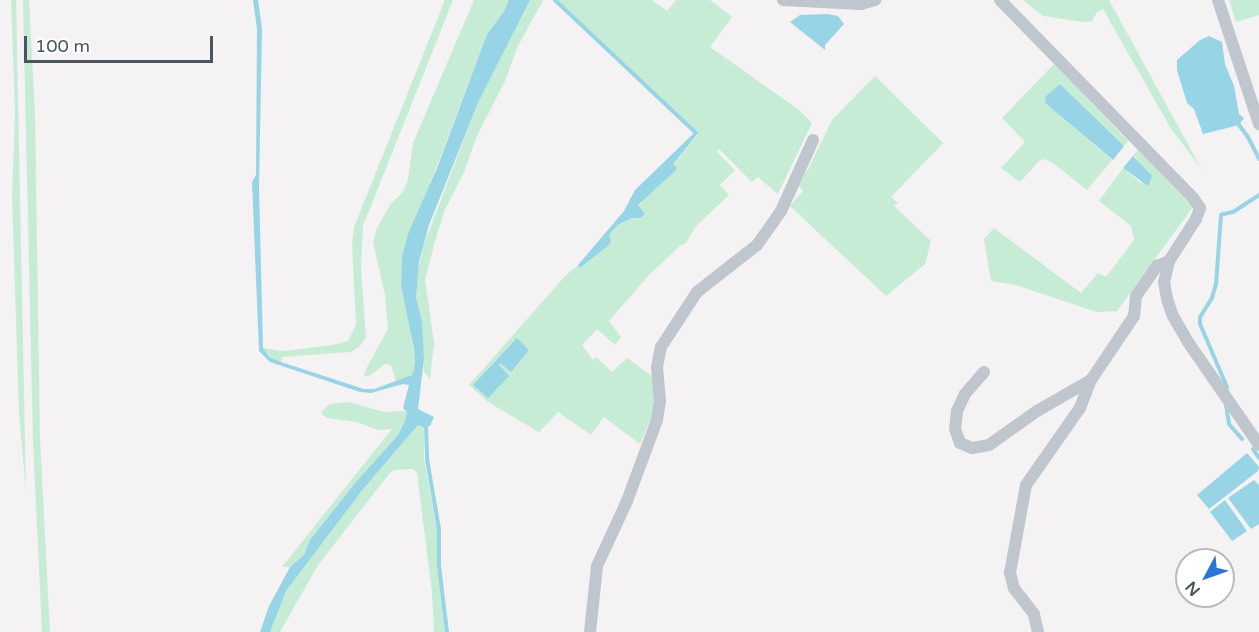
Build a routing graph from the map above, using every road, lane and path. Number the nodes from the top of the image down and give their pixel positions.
1 (783, 0) edge
2 (875, 0) edge
3 (1000, 0) edge
4 (1218, 0) edge
5 (1259, 124) edge
6 (813, 140) dead end
7 (1169, 261) junction
8 (984, 372) dead end
9 (1091, 380) junction
10 (1259, 445) edge
11 (590, 632) edge
12 (1038, 632) edge

1 - 2 street
3 - 7 street
4 - 5 street
6 - 11 street
7 - 9 street
7 - 10 street
8 - 9 street
9 - 12 street

